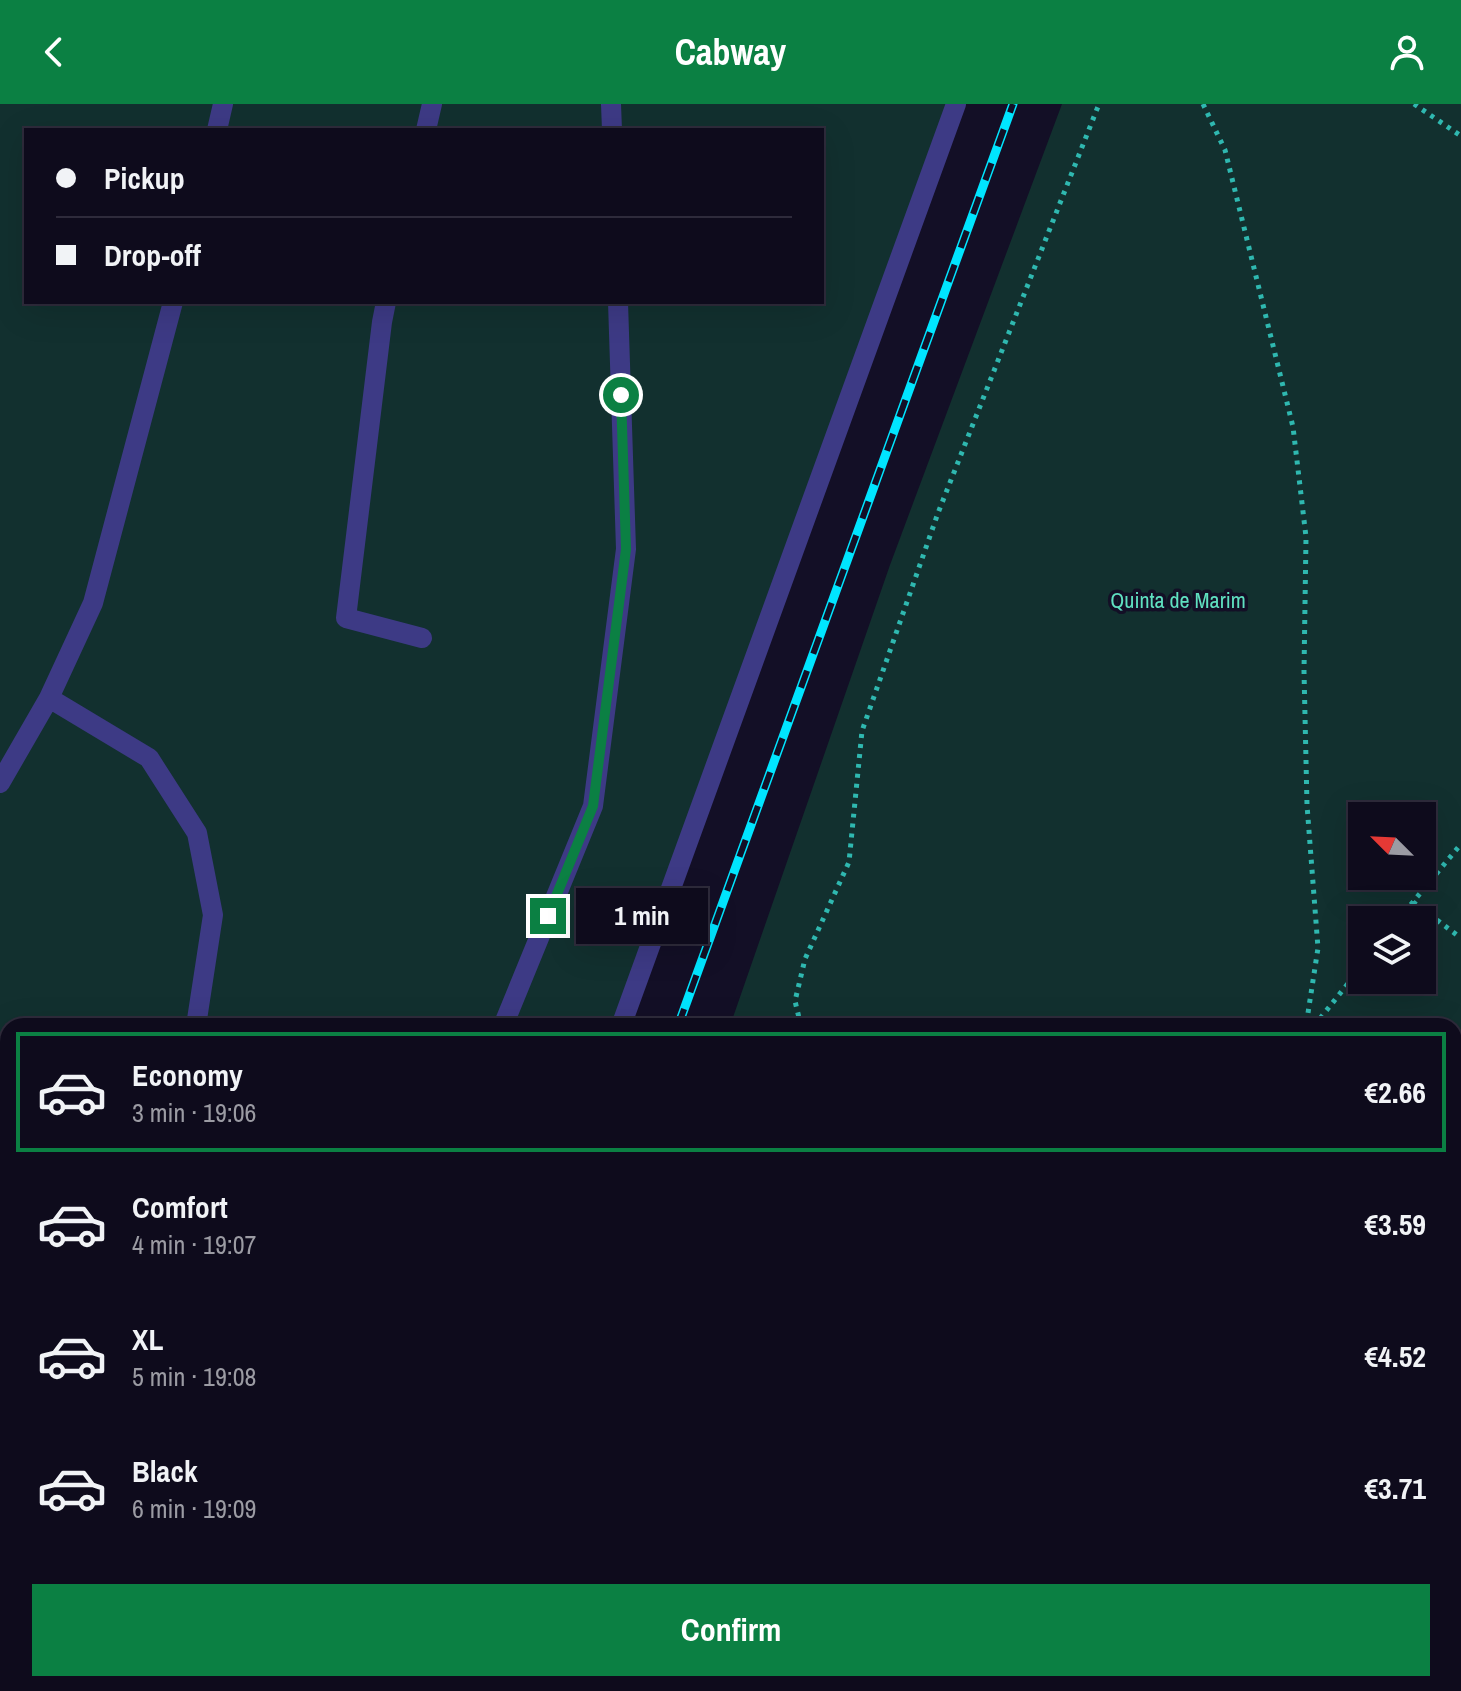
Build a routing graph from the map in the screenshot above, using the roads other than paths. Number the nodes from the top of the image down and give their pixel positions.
1 (223, 104) edge
2 (432, 104) edge
3 (611, 104) edge
4 (956, 104) edge
5 (217, 128) edge
6 (426, 128) edge
7 (612, 128) edge
8 (172, 304) edge
9 (386, 304) edge
10 (618, 304) edge
11 (422, 638) dead end
12 (49, 698) junction
13 (0, 783) edge
14 (197, 1018) edge
15 (506, 1018) edge
16 (624, 1018) edge

1 - 5 street
2 - 6 street
3 - 7 street
4 - 16 street
8 - 12 street
9 - 11 street
10 - 15 street
12 - 13 street
12 - 14 street

